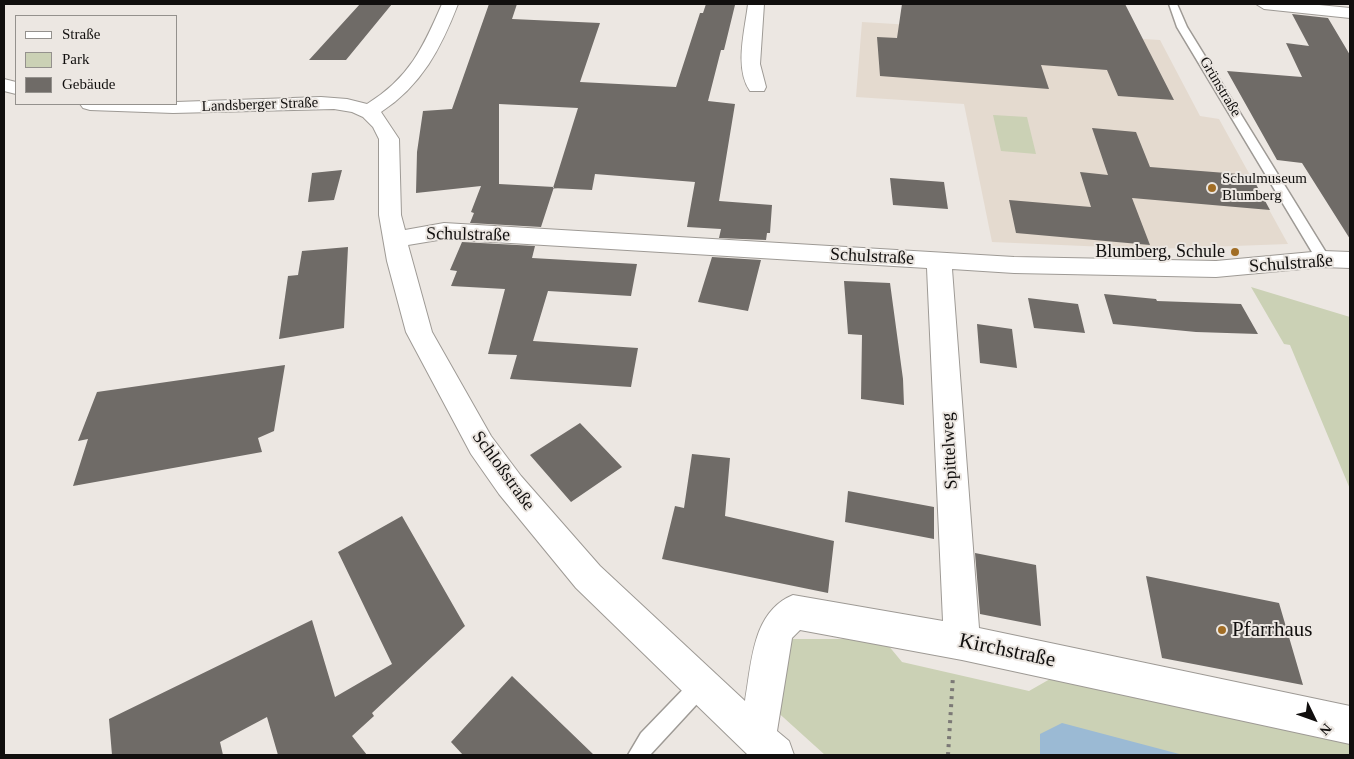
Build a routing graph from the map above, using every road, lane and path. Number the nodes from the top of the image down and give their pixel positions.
1 (450, 4) edge
2 (756, 4) edge
3 (1173, 4) edge
4 (1264, 4) edge
5 (1343, 10) edge
6 (757, 87) dead end
7 (110, 105) edge
8 (369, 112) junction
9 (394, 240) junction
10 (1323, 259) junction
11 (1350, 260) edge
12 (939, 261) junction
13 (962, 642) junction
14 (702, 684) junction
15 (1350, 725) edge
16 (766, 746) edge
17 (638, 755) edge
18 (948, 755) edge

1 - 8 street
2 - 6 street
3 - 10 lane, Grünstraße
4 - 5 street
7 - 8 street, Landsberger Straße
8 - 9 street, Schloßstraße
9 - 12 street, Schulstraße
9 - 14 street, Schloßstraße
10 - 11 street, Schulstraße
10 - 12 street, Schulstraße
12 - 13 street, Spittelweg
13 - 15 street, Kirchstraße
13 - 16 street, Kirchstraße
13 - 18 path
14 - 16 street, Schloßstraße
14 - 17 lane

